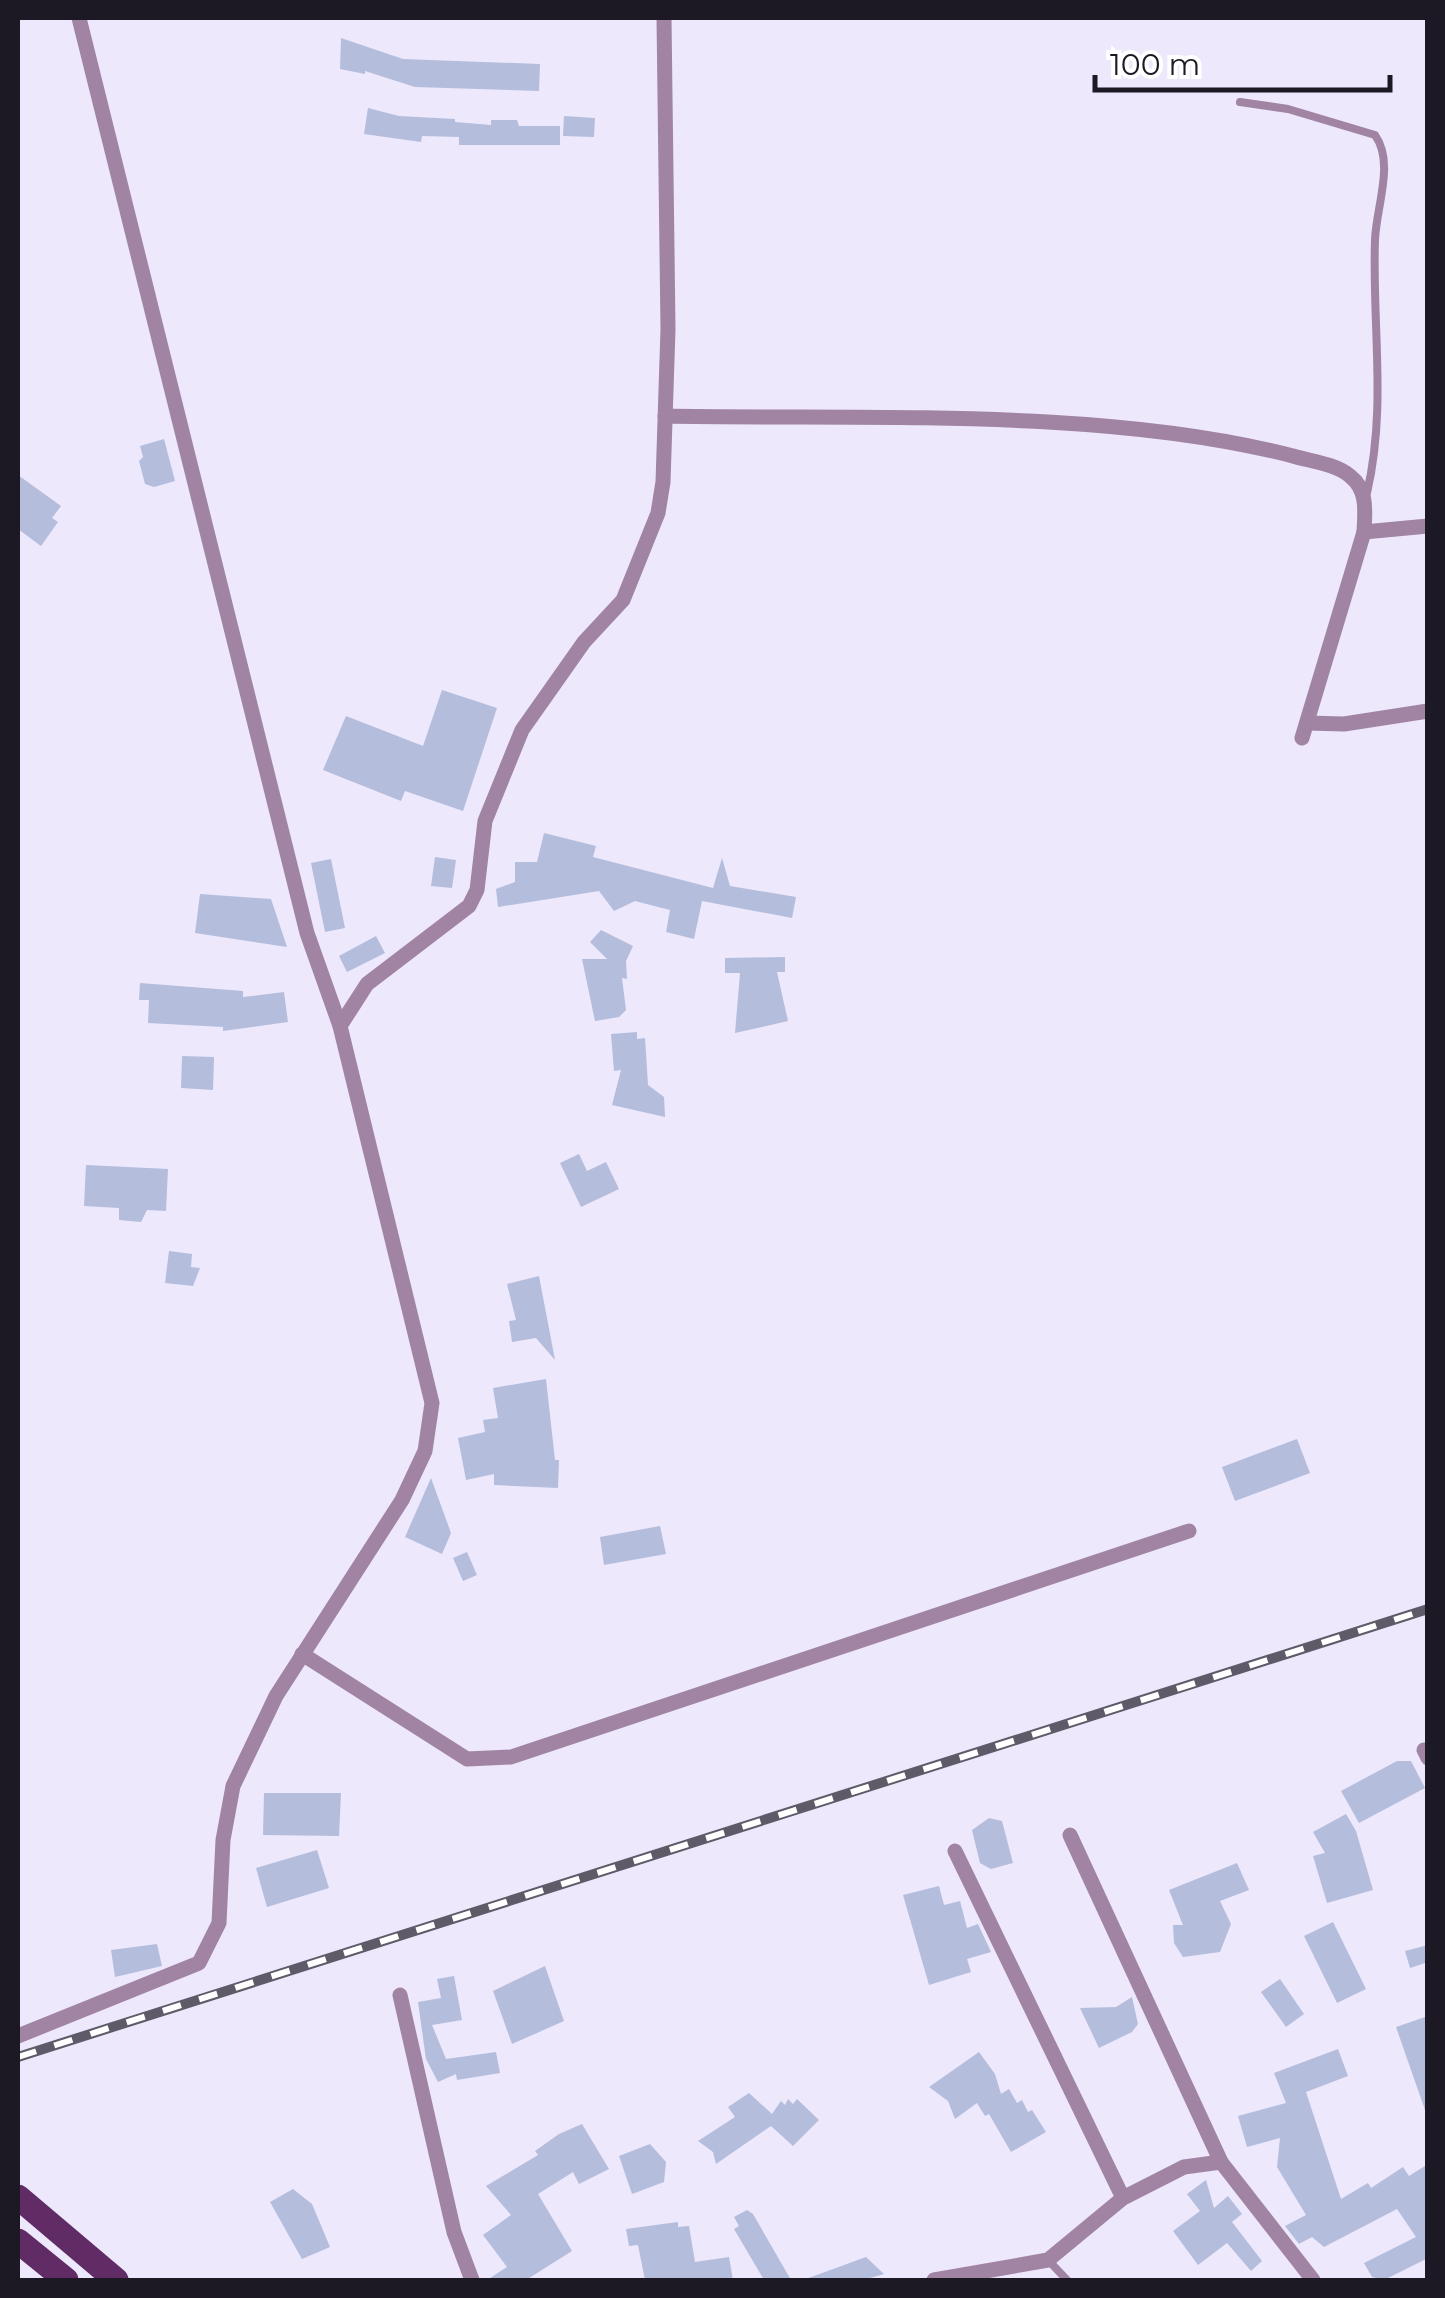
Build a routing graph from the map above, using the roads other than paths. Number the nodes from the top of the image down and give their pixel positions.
1 (79, 18) edge
2 (664, 18) edge
3 (1240, 102) dead end
4 (666, 416) junction
5 (1366, 498) junction
6 (1428, 526) edge
7 (1364, 532) junction
8 (1428, 711) edge
9 (340, 1026) junction
10 (1188, 1531) dead end
11 (302, 1654) junction
12 (1070, 1835) dead end
13 (956, 1851) dead end
14 (400, 1995) dead end
15 (18, 2036) edge
16 (1221, 2162) junction
17 (18, 2197) edge
18 (1123, 2198) junction
19 (18, 2242) edge
20 (1048, 2260) junction
21 (66, 2280) edge
22 (116, 2280) edge
23 (472, 2280) edge
24 (934, 2280) edge
25 (1066, 2280) edge
26 (1314, 2280) edge

1 - 9 street
2 - 4 street
3 - 5 lane
4 - 5 street
4 - 9 street
5 - 7 street
6 - 7 street
7 - 8 street
9 - 11 street
10 - 11 street
11 - 15 street
12 - 16 street
13 - 18 street
14 - 23 street
16 - 18 street
16 - 26 street
17 - 22 main road
18 - 20 street
19 - 21 main road
20 - 24 street
20 - 25 lane

